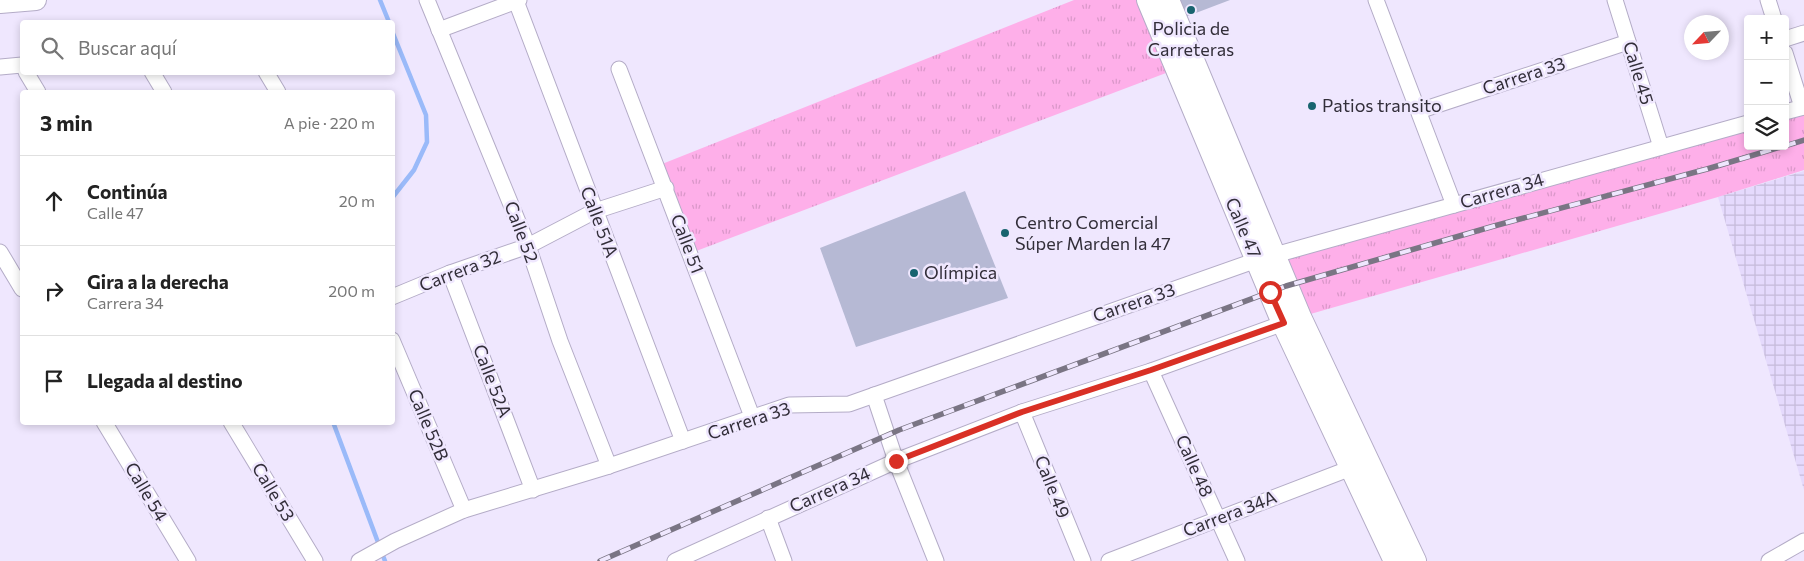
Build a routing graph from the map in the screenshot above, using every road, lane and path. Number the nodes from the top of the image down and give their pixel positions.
1 (36, 0) edge
2 (427, 0) edge
3 (1148, 0) edge
4 (1168, 0) edge
5 (1615, 0) edge
6 (1768, 0) edge
7 (518, 1) edge
8 (1381, 1) edge
9 (0, 3) edge
10 (1773, 15) edge
11 (439, 30) junction
12 (1804, 33) edge
13 (1789, 38) edge
14 (1628, 42) junction
15 (1787, 60) edge
16 (20, 66) edge
17 (0, 67) edge
18 (619, 69) dead end
19 (28, 75) edge
20 (154, 75) edge
21 (268, 75) edge
22 (37, 90) edge
23 (163, 90) edge
24 (277, 90) edge
25 (1803, 107) edge
26 (1419, 111) junction
27 (1789, 111) edge
28 (1744, 123) edge
29 (1661, 147) junction
30 (666, 188) junction
31 (1454, 205) junction
32 (595, 211) junction
33 (528, 246) junction
34 (0, 252) edge
35 (1265, 258) junction
36 (450, 273) junction
37 (20, 286) edge
38 (395, 296) edge
39 (1292, 320) junction
40 (395, 347) edge
41 (1151, 370) junction
42 (874, 395) junction
43 (1022, 412) junction
44 (753, 419) junction
45 (107, 425) edge
46 (233, 425) edge
47 (683, 442) junction
48 (896, 461) junction
49 (609, 466) junction
50 (1351, 468) junction
51 (533, 490) junction
52 (464, 510) junction
53 (768, 518) junction
54 (1218, 519) junction
55 (1804, 541) edge
56 (365, 558) edge
57 (188, 561) edge
58 (315, 561) edge
59 (675, 561) edge
60 (784, 561) edge
61 (936, 561) edge
62 (1083, 561) edge
63 (1109, 561) edge
64 (1237, 561) edge
65 (1395, 561) edge
66 (1415, 561) edge
67 (1769, 561) edge

1 - 9 street
2 - 11 street, Calle 52
3 - 35 main road, Calle 47
4 - 35 main road, Calle 47
5 - 14 street, Calle 45
6 - 10 street
7 - 11 street
7 - 32 street, Calle 51A
8 - 26 street
11 - 33 street, Calle 52
12 - 13 street
14 - 26 street, Carrera 33
14 - 29 street, Calle 45
15 - 25 street
16 - 17 street
18 - 30 street, Calle 51
19 - 22 street
20 - 23 street
21 - 24 street
25 - 27 street
26 - 31 street
28 - 29 street, Carrera 34
29 - 31 street, Carrera 34
30 - 32 street, Carrera 32
30 - 44 street, Calle 51
31 - 35 street, Carrera 34
32 - 33 street, Carrera 32
32 - 47 street, Calle 51A
33 - 36 street, Carrera 32
33 - 49 street, Calle 52
34 - 37 street
35 - 39 main road, Calle 47
35 - 42 street, Carrera 33
36 - 38 street, Carrera 32
36 - 51 street, Calle 52A
39 - 41 street, Carrera 34
39 - 50 main road, Calle 47
39 - 66 main road, Calle 47
40 - 52 street, Calle 52B
41 - 43 street, Carrera 34
41 - 54 street, Calle 48
42 - 44 street, Carrera 33
42 - 48 street
43 - 48 street, Carrera 34
43 - 62 street, Calle 49
44 - 47 street, Carrera 33
45 - 57 street, Calle 54
46 - 58 street, Calle 53
47 - 49 street, Carrera 33
48 - 53 street, Carrera 34
48 - 61 street
49 - 51 street, Carrera 33
50 - 54 street, Carrera 34A
50 - 65 main road, Calle 47
51 - 52 street, Carrera 33
52 - 56 street, Carrera 33
53 - 59 street, Carrera 34
53 - 60 street
54 - 63 street, Carrera 34A
54 - 64 street, Calle 48
55 - 67 street

